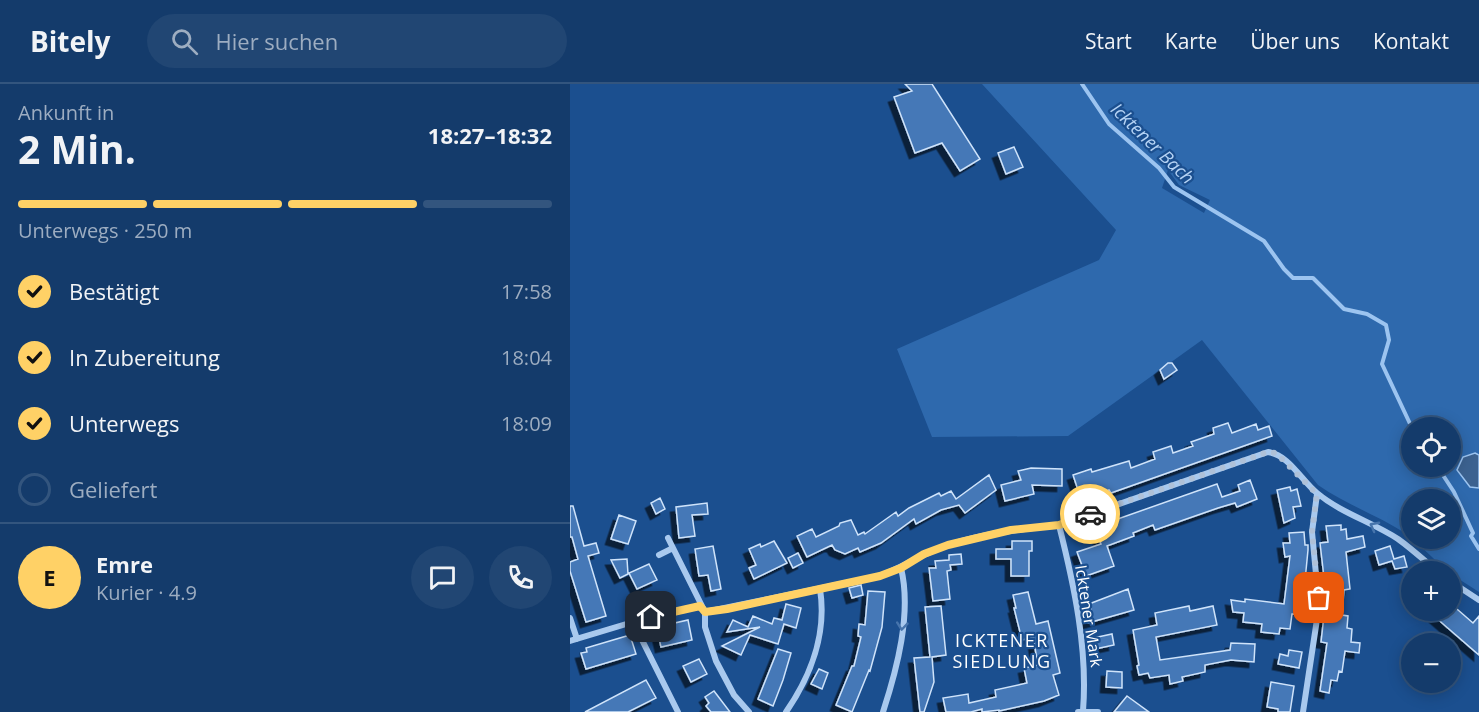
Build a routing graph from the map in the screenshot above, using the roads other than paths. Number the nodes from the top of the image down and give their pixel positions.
1 (1317, 494) junction
2 (1059, 525) junction
3 (668, 538) dead end
4 (673, 548) junction
5 (659, 555) dead end
6 (1425, 561) edge
7 (901, 568) junction
8 (1461, 588) edge
9 (820, 589) junction
10 (1479, 600) edge
11 (700, 606) junction
12 (705, 612) junction
13 (570, 618) edge
14 (633, 622) junction
15 (573, 640) edge
16 (1083, 711) edge
17 (678, 712) edge
18 (749, 712) edge
19 (786, 712) edge
20 (883, 712) edge
21 (1078, 712) edge
22 (1098, 712) edge
23 (1303, 712) edge

1 - 2 street
6 -> 1 street
1 - 23 street
2 - 7 street
2 - 16 street, Icktener Mark
3 - 4 street
4 - 5 street
4 - 11 street
7 - 9 street
7 -> 20 street
8 - 10 street
9 - 12 street
9 - 19 street
11 - 12 street
11 - 14 street
12 - 18 street
13 - 15 street
14 - 15 street
14 - 17 street
16 - 21 street
16 - 22 street

